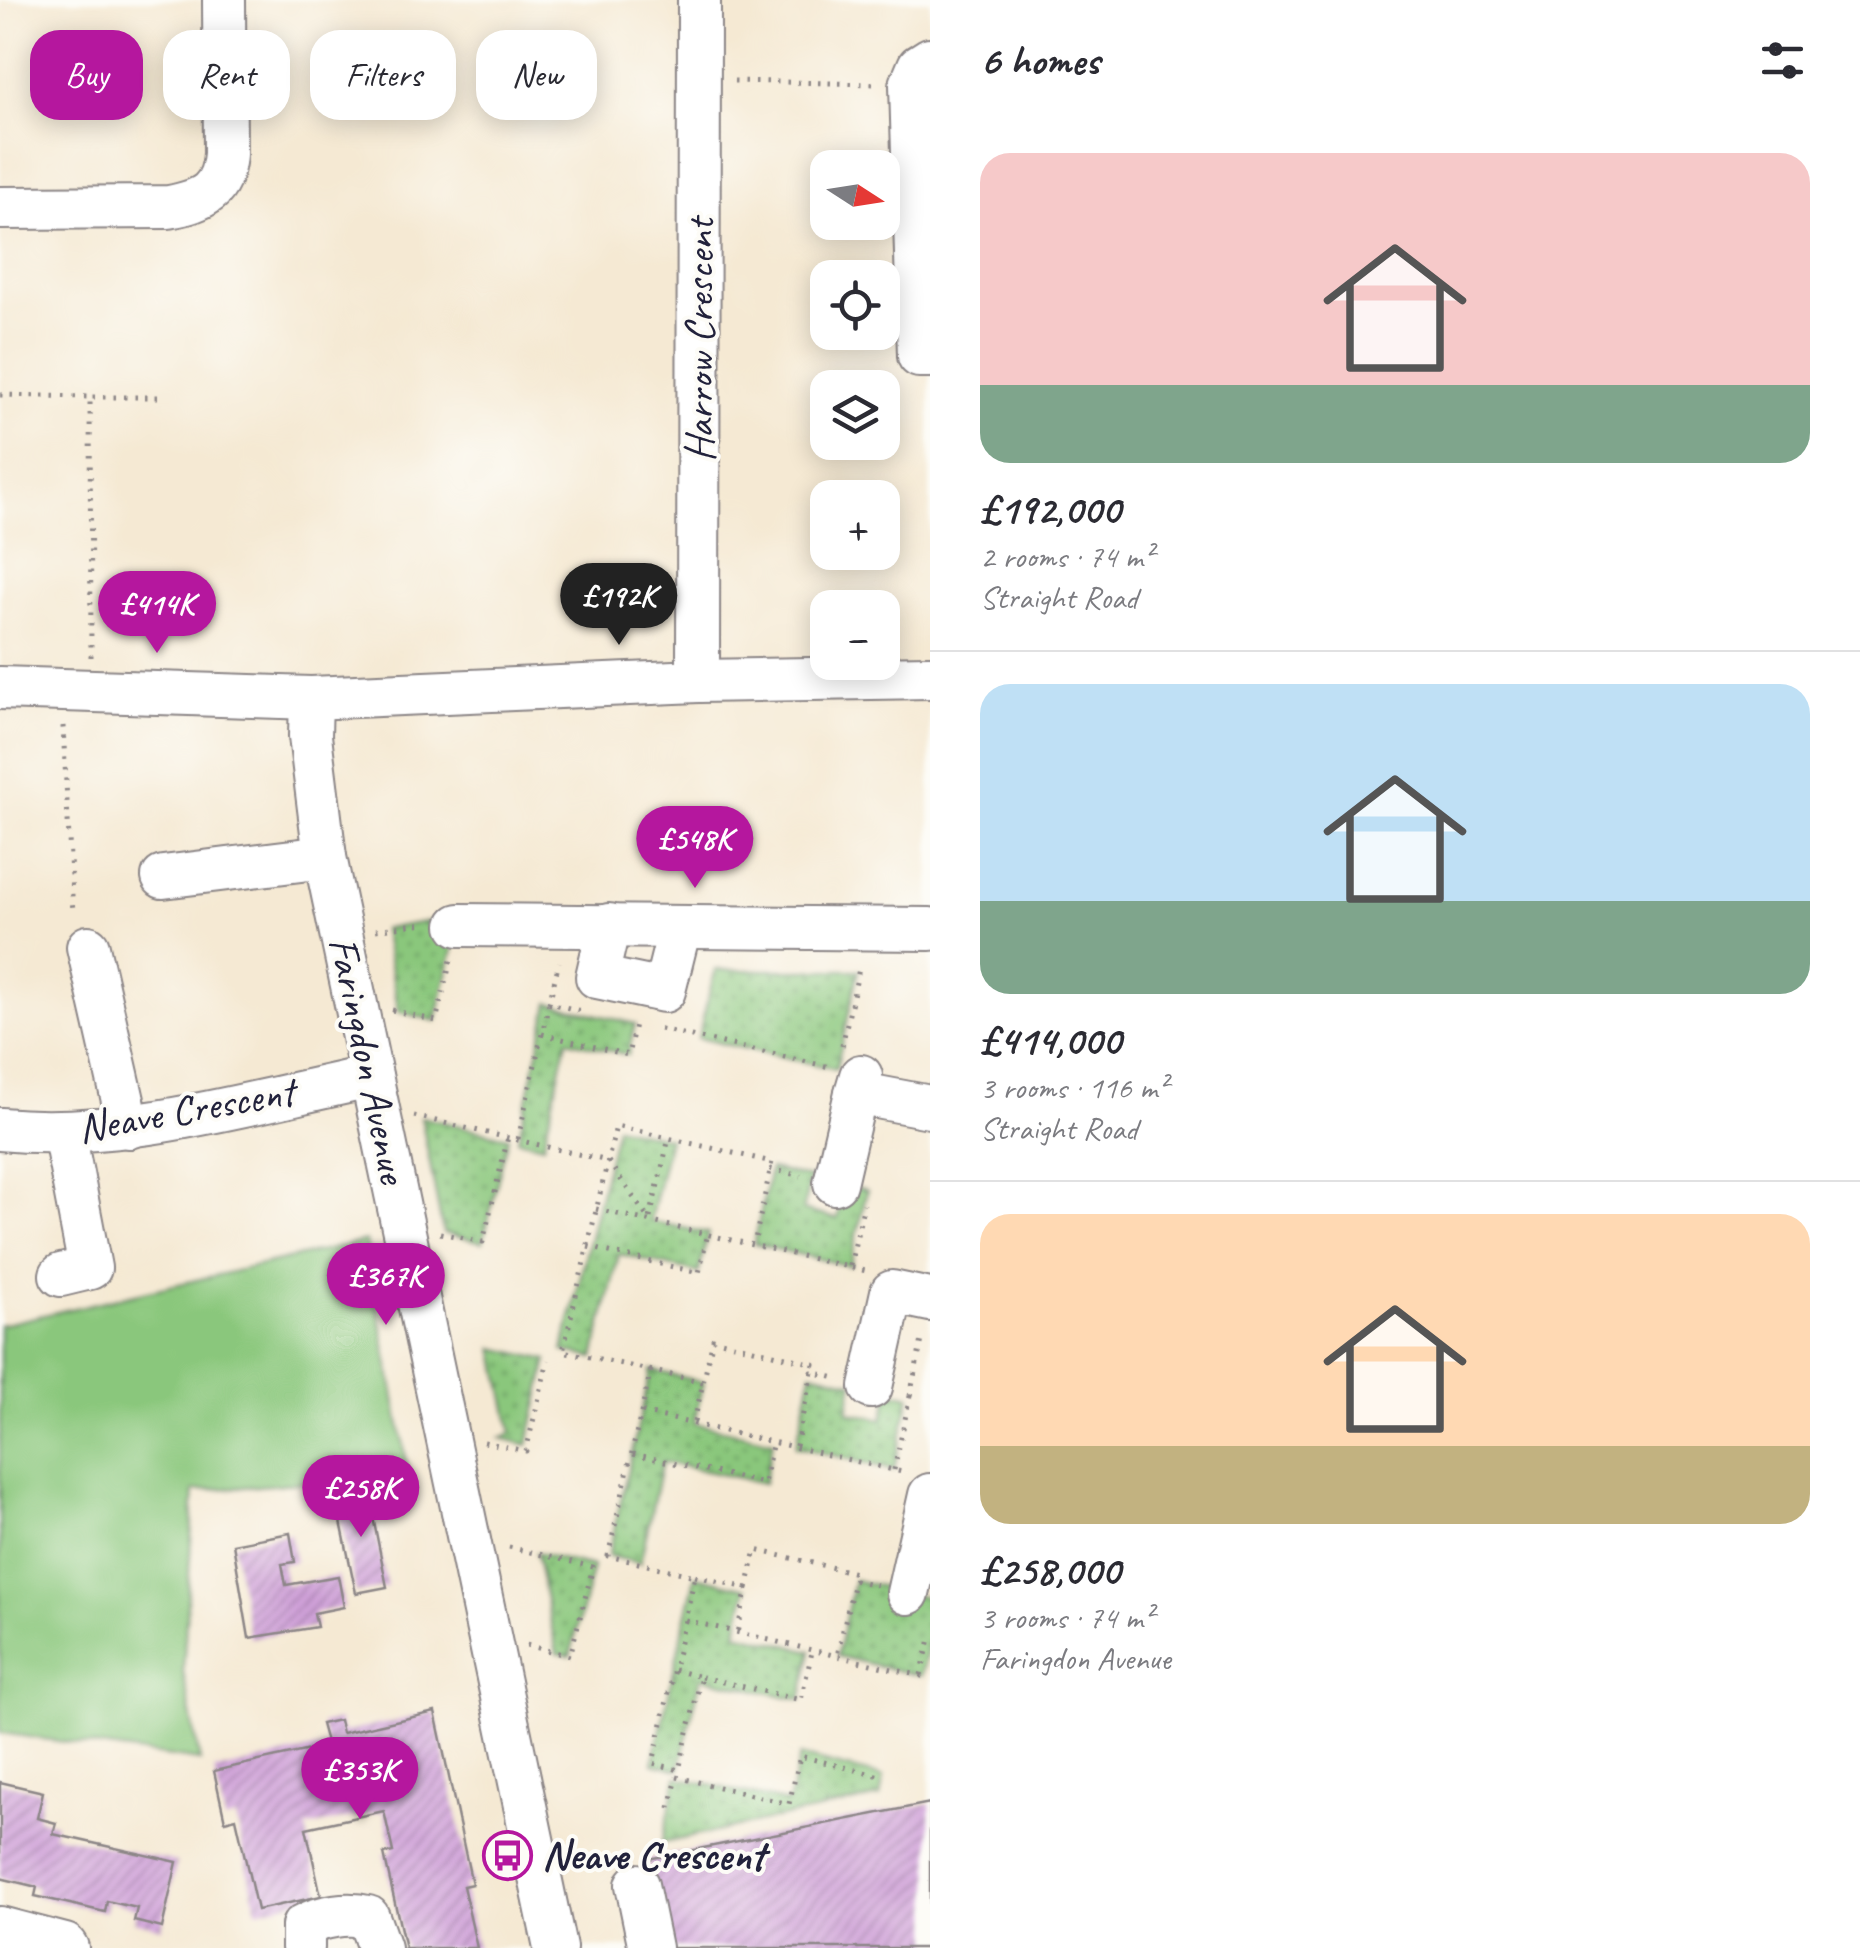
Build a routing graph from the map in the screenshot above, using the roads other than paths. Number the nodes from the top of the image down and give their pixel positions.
1 (224, 0) edge
2 (699, 0) edge
3 (920, 72) edge
4 (0, 208) edge
5 (930, 356) edge
6 (930, 677) edge
7 (698, 680) junction
8 (0, 688) edge
9 (311, 698) junction
10 (325, 857) junction
11 (163, 876) dead end
12 (460, 925) road end
13 (609, 925) junction
14 (680, 927) junction
15 (930, 929) edge
16 (88, 948) road end
17 (374, 1092) junction
18 (930, 1107) edge
19 (130, 1127) junction
20 (0, 1130) edge
21 (64, 1132) junction
22 (835, 1183) dead end
23 (61, 1275) dead end
24 (928, 1309) edge
25 (891, 1392) road end
26 (923, 1485) edge
27 (908, 1593) dead end
28 (637, 1885) dead end
29 (0, 1928) edge
30 (67, 1948) edge
31 (303, 1948) edge
32 (379, 1948) edge
33 (555, 1948) edge
34 (650, 1948) edge

1 - 4 street
2 - 7 street, Harrow Crescent
3 - 5 street
6 - 7 street
7 - 9 street
8 - 9 street
9 - 10 street, Faringdon Avenue
10 - 11 street
10 - 17 street, Faringdon Avenue
12 - 13 street
13 - 14 street
13 - 14 street
14 - 15 street
16 - 19 street
17 - 19 street, Neave Crescent
17 - 33 street, Faringdon Avenue
18 - 22 street
19 - 21 street, Neave Crescent
20 - 21 street, Neave Crescent
21 - 23 street
24 - 25 street
26 - 27 street
28 - 34 street
29 - 30 street
31 - 32 street

